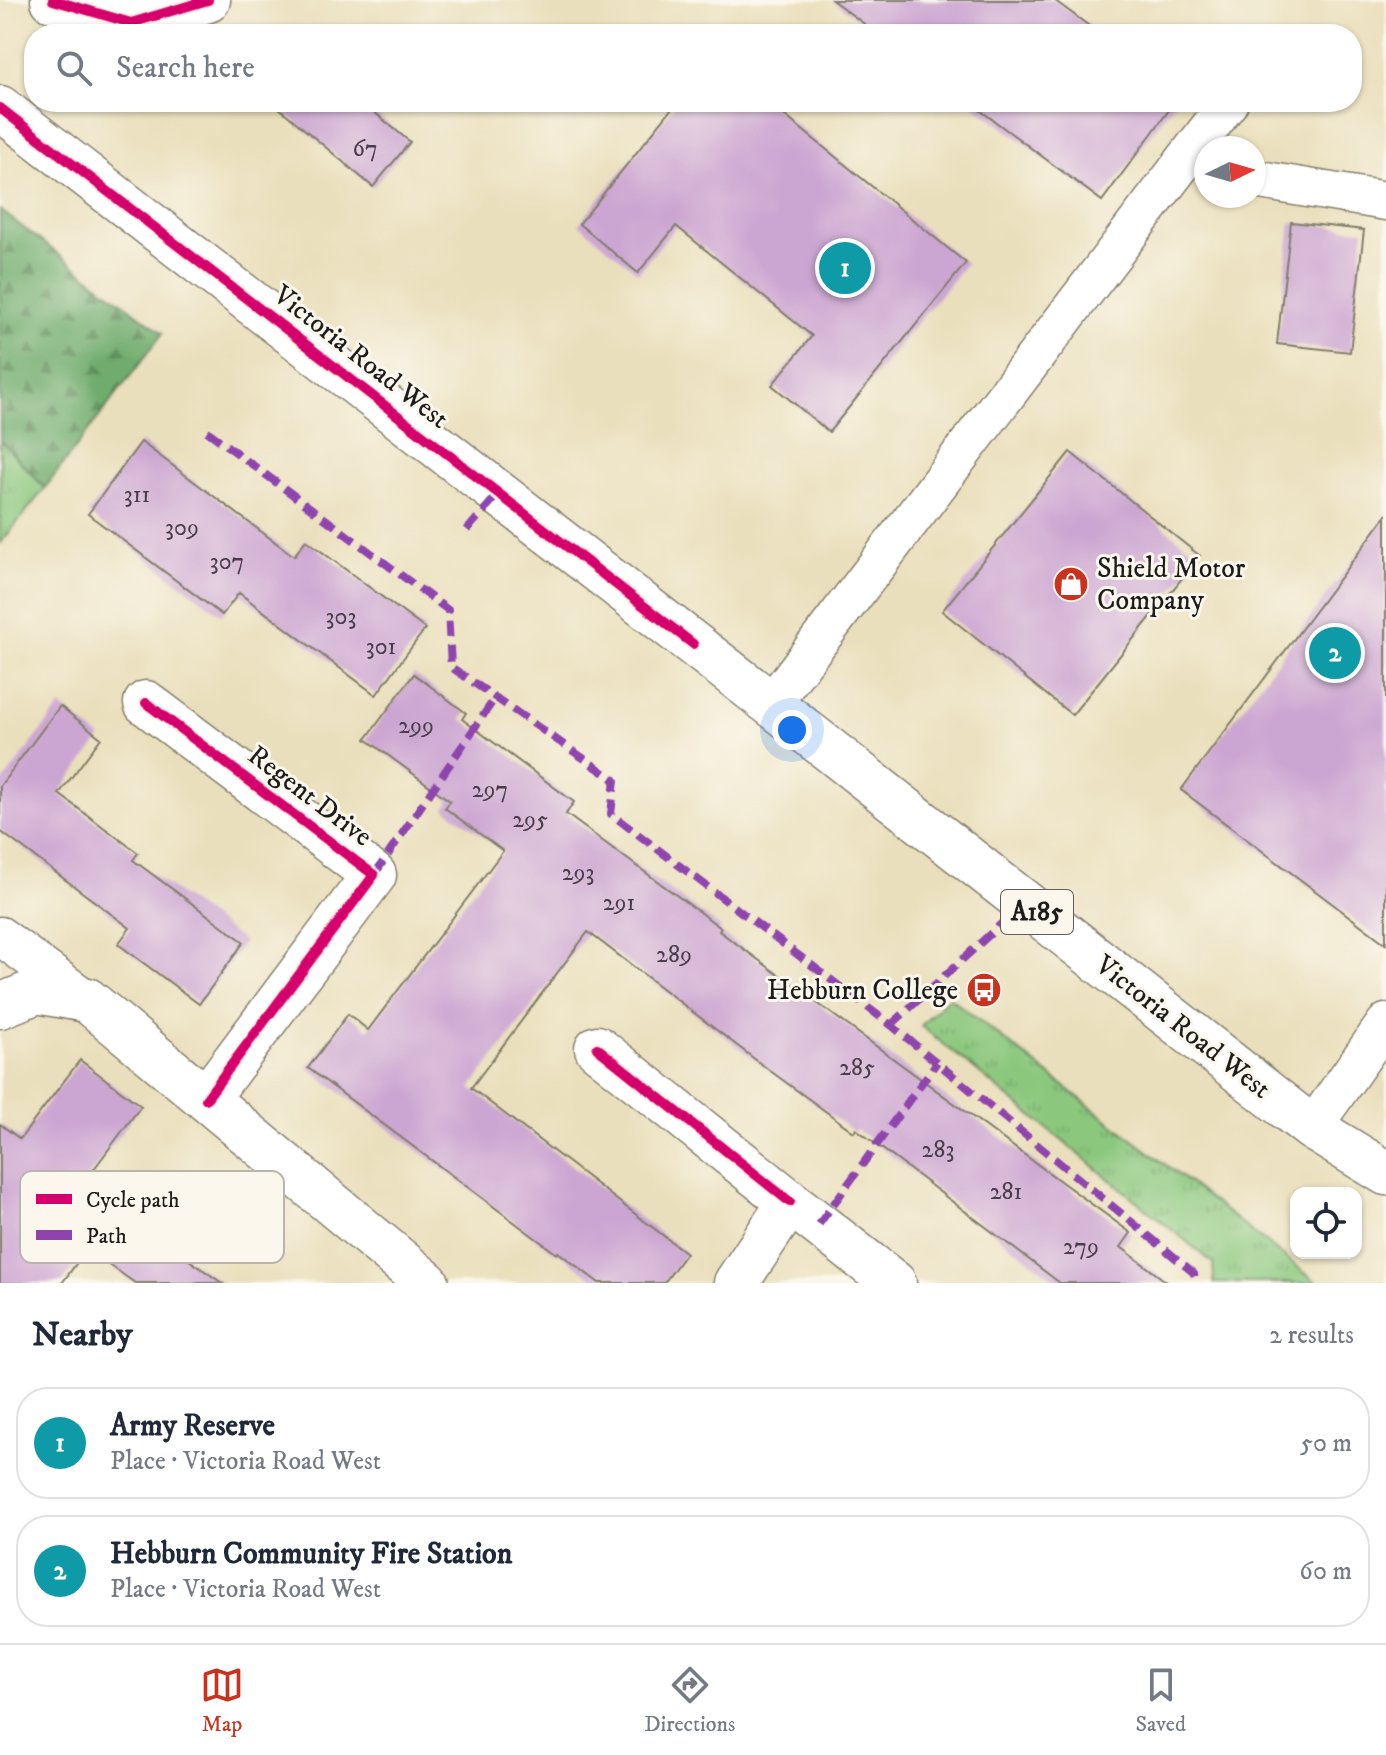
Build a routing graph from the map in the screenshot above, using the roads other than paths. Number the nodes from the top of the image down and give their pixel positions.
1 (53, 0) edge
2 (208, 0) edge
3 (0, 108) edge
4 (1224, 112) edge
5 (1193, 169) edge
6 (1266, 181) edge
7 (1386, 201) edge
8 (146, 703) dead end
9 (771, 704) junction
10 (0, 936) edge
11 (87, 1000) junction
12 (0, 1006) edge
13 (1386, 1023) edge
14 (597, 1048) dead end
15 (206, 1099) junction
16 (1312, 1128) junction
17 (1386, 1173) edge
18 (790, 1202) junction
19 (427, 1283) edge
20 (736, 1283) edge
21 (894, 1283) edge

1 - 2 street
3 - 9 street, Victoria Road West / A185
4 - 5 lane
5 - 9 lane
6 - 7 lane
8 - 15 street, Regent Drive
9 - 16 street, Victoria Road West / A185
10 - 11 lane
11 - 12 street
11 - 15 street
13 - 16 lane
14 - 18 street
15 - 19 street
16 - 17 street, Victoria Road West / A185
18 - 20 street
18 - 21 street

